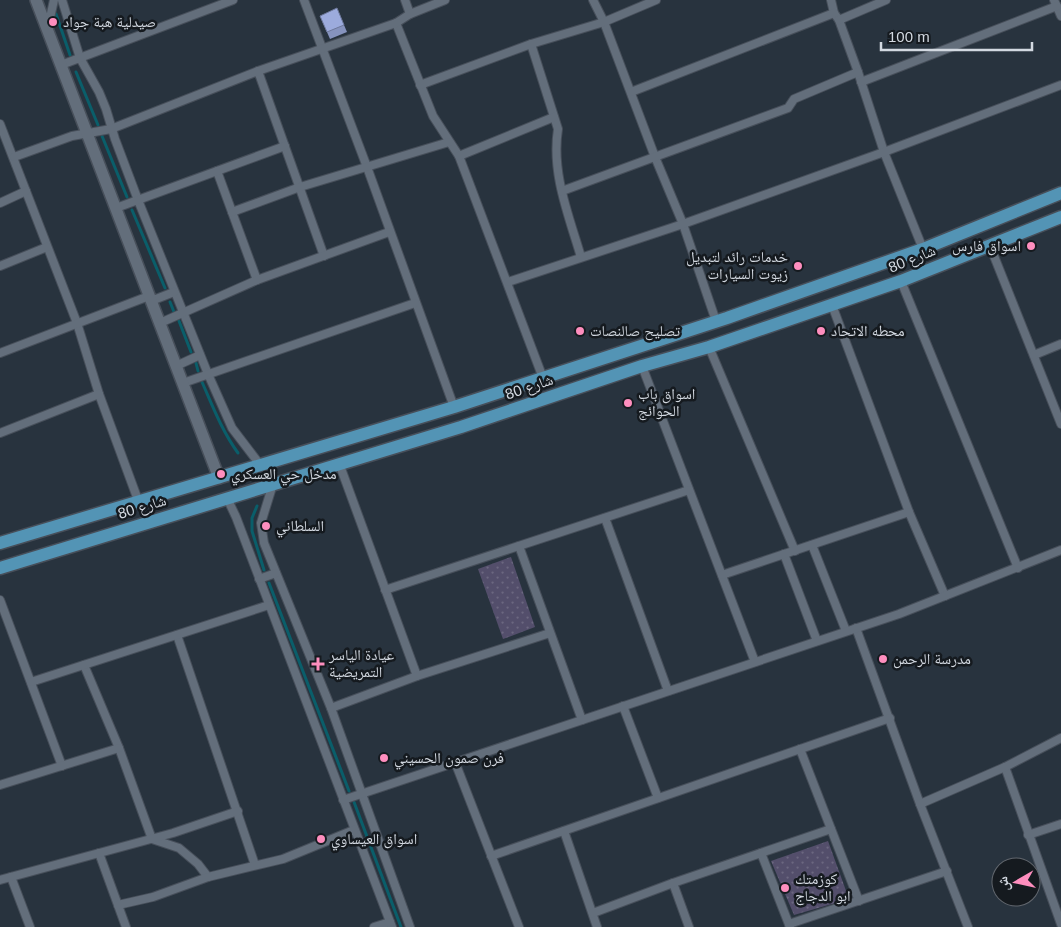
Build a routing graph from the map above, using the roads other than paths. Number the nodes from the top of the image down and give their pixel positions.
1 (36, 0) edge
2 (54, 0) edge
3 (62, 0) edge
4 (233, 0) edge
5 (304, 0) edge
6 (405, 0) edge
7 (444, 0) edge
8 (593, 0) edge
9 (656, 0) edge
10 (831, 0) edge
11 (886, 0) edge
12 (1056, 3) edge
13 (834, 13) junction
14 (410, 14) junction
15 (1061, 16) edge
16 (839, 20) junction
17 (604, 22) junction
18 (396, 23) junction
19 (48, 31) junction
20 (531, 44) junction
21 (322, 49) junction
22 (80, 58) junction
23 (61, 65) junction
24 (258, 72) junction
25 (858, 72) junction
26 (861, 82) junction
27 (1061, 85) edge
28 (420, 86) junction
29 (631, 92) junction
30 (554, 117) junction
31 (0, 124) edge
32 (111, 129) junction
33 (88, 133) junction
34 (3, 139) edge
35 (449, 142) junction
36 (285, 146) junction
37 (884, 152) junction
38 (459, 156) junction
39 (14, 157) junction
40 (655, 157) junction
41 (367, 168) junction
42 (216, 171) junction
43 (300, 187) junction
44 (26, 191) junction
45 (562, 191) junction
46 (1061, 193) edge
47 (138, 200) junction
48 (0, 203) edge
49 (116, 208) junction
50 (232, 212) junction
51 (1005, 216) junction
52 (1061, 217) edge
53 (683, 224) junction
54 (389, 232) junction
55 (956, 236) junction
56 (1014, 236) junction
57 (990, 246) junction
58 (48, 247) junction
59 (923, 249) junction
60 (965, 255) junction
61 (324, 256) junction
62 (580, 257) junction
63 (0, 266) edge
64 (258, 280) junction
65 (900, 281) junction
66 (508, 282) junction
67 (174, 292) junction
68 (150, 298) junction
69 (415, 303) junction
70 (832, 305) junction
71 (183, 313) junction
72 (716, 321) junction
73 (77, 323) junction
74 (160, 323) junction
75 (1061, 344) edge
76 (709, 348) junction
77 (0, 353) edge
78 (1034, 355) junction
79 (200, 356) junction
80 (176, 366) junction
81 (642, 366) junction
82 (208, 374) junction
83 (544, 378) junction
84 (183, 383) junction
85 (99, 394) junction
86 (454, 408) junction
87 (1061, 424) edge
88 (0, 432) edge
89 (339, 463) junction
90 (261, 466) junction
91 (219, 478) junction
92 (273, 484) junction
93 (690, 490) junction
94 (227, 498) junction
95 (138, 500) junction
96 (909, 512) junction
97 (605, 518) junction
98 (0, 542) edge
99 (812, 545) junction
100 (519, 546) junction
101 (795, 550) junction
102 (1061, 550) edge
103 (784, 554) junction
104 (0, 568) edge
105 (1018, 568) junction
106 (276, 572) junction
107 (722, 575) junction
108 (259, 579) junction
109 (385, 590) junction
110 (945, 596) junction
111 (0, 600) edge
112 (269, 605) junction
113 (856, 628) junction
114 (846, 631) junction
115 (550, 633) junction
116 (177, 635) junction
117 (816, 641) junction
118 (755, 662) junction
119 (84, 665) junction
120 (417, 676) junction
121 (30, 682) junction
122 (668, 691) junction
123 (623, 706) junction
124 (331, 708) junction
125 (890, 718) junction
126 (582, 720) junction
127 (1061, 738) edge
128 (119, 748) junction
129 (800, 749) junction
130 (455, 762) junction
131 (62, 766) junction
132 (1004, 767) junction
133 (0, 785) edge
134 (361, 794) junction
135 (658, 798) junction
136 (343, 800) junction
137 (920, 804) junction
138 (238, 811) junction
139 (1061, 824) edge
140 (831, 829) junction
141 (354, 830) junction
142 (564, 831) junction
143 (1028, 834) junction
144 (152, 838) junction
145 (99, 853) junction
146 (761, 853) junction
147 (491, 856) junction
148 (255, 865) junction
149 (947, 871) junction
150 (11, 877) junction
151 (208, 877) junction
152 (0, 880) edge
153 (673, 883) junction
154 (859, 901) junction
155 (118, 905) junction
156 (592, 913) junction
157 (1061, 924) edge
158 (391, 925) edge
159 (789, 925) edge
160 (30, 927) edge
161 (126, 927) edge
162 (374, 927) edge
163 (410, 927) edge
164 (519, 927) edge
165 (597, 927) edge
166 (689, 927) edge
167 (968, 927) edge

1 - 19 street
2 - 19 street
3 - 22 street
4 - 22 street
5 - 21 street
6 - 14 street
7 - 14 street
8 - 17 street
9 - 17 street
10 - 13 street
11 - 16 street
12 - 15 street
12 - 26 street
13 - 16 street
13 - 29 street
14 - 18 street
16 - 25 street
17 - 20 street
17 - 29 street
18 - 21 street
18 - 28 street
19 - 23 street
20 - 28 street
20 - 30 street
21 - 24 street
21 - 41 street
22 - 23 street
22 - 32 street
23 - 33 street
24 - 32 street
24 - 36 street
25 - 26 street
25 - 40 street
26 - 37 street
27 - 37 street
28 - 35 street
29 - 40 street
30 - 38 street
30 - 45 street
31 - 34 street
32 - 33 street
32 - 47 street
33 - 39 street
33 - 49 street
34 - 39 street
35 - 38 street
35 - 41 street
36 - 42 street
36 - 43 street
37 - 53 street
37 - 59 street
38 - 66 street
39 - 44 street
40 - 45 street
40 - 53 street
41 - 43 street
41 - 54 street
42 - 47 street
42 - 50 street
43 - 50 street
43 - 61 street
44 - 48 street
44 - 58 street
45 - 62 street
46 - 51 main road, شارع 80
47 - 49 street
47 - 67 street
49 - 68 street
50 - 64 street
51 - 55 main road, شارع 80
51 - 56 main road
52 - 56 main road, شارع 80
53 - 62 street
53 - 72 street
54 - 61 street
54 - 69 street
55 - 59 main road, شارع 80
55 - 60 main road
56 - 57 main road, شارع 80
57 - 60 main road, شارع 80
57 - 78 street
58 - 63 street
58 - 73 street
59 - 72 main road, شارع 80
60 - 65 main road, شارع 80
61 - 64 street
62 - 66 street
64 - 71 street
65 - 70 main road, شارع 80
65 - 105 street
66 - 83 street
67 - 68 street
67 - 71 street
68 - 73 street
68 - 74 street
69 - 82 street
69 - 86 street
70 - 76 main road, شارع 80
70 - 96 street
71 - 74 street
71 - 79 street
72 - 83 main road, شارع 80
73 - 77 street
73 - 85 street
74 - 80 street
75 - 78 street
76 - 81 main road, شارع 80
76 - 101 street
78 - 87 street
79 - 80 street
79 - 82 street
80 - 84 street
81 - 89 main road, شارع 80
81 - 93 street
82 - 84 street
82 - 90 street
83 - 86 main road, شارع 80
84 - 91 street
85 - 88 street
85 - 95 street
86 - 90 main road, شارع 80
89 - 92 main road, شارع 80
89 - 109 street
90 - 91 main road, شارع 80
91 - 95 main road, شارع 80
92 - 94 main road, شارع 80
92 - 106 street
93 - 97 street
93 - 107 street
94 - 104 main road, شارع 80
94 - 108 street
95 - 98 main road, شارع 80
96 - 99 street
96 - 110 street
97 - 100 street
97 - 122 street
99 - 101 street
99 - 114 street
100 - 109 street
100 - 115 street
101 - 103 street
102 - 105 street
103 - 107 street
103 - 117 street
105 - 110 street
106 - 108 street
106 - 124 street
107 - 118 street
108 - 112 street
109 - 120 street
110 - 113 street
111 - 121 street
112 - 116 street
112 - 136 street
113 - 114 street
113 - 125 street
114 - 117 street
115 - 120 street
115 - 126 street
116 - 119 street
116 - 138 street
117 - 118 street
118 - 122 street
119 - 121 street
119 - 128 street
120 - 124 street
121 - 131 street
122 - 123 street
123 - 126 street
123 - 135 street
124 - 134 street
125 - 129 street
125 - 137 street
126 - 130 street
127 - 132 street
128 - 131 street
128 - 144 street
129 - 135 street
129 - 140 street
130 - 134 street
130 - 147 street
131 - 133 street
132 - 137 street
132 - 143 street
134 - 136 street
134 - 163 street
135 - 142 street
136 - 141 street
137 - 149 street
138 - 144 street
138 - 148 street
139 - 143 street
140 - 146 street
140 - 154 street
141 - 148 street
141 - 158 street
142 - 147 street
142 - 156 street
143 - 157 street
144 - 145 street
144 - 151 street
145 - 150 street
145 - 155 street
146 - 153 street
146 - 159 street
147 - 164 street
148 - 151 street
149 - 154 street
149 - 167 street
150 - 152 street
150 - 160 street
151 - 155 street
153 - 156 street
153 - 166 street
154 - 159 street
155 - 161 street
156 - 165 street
158 - 162 street

